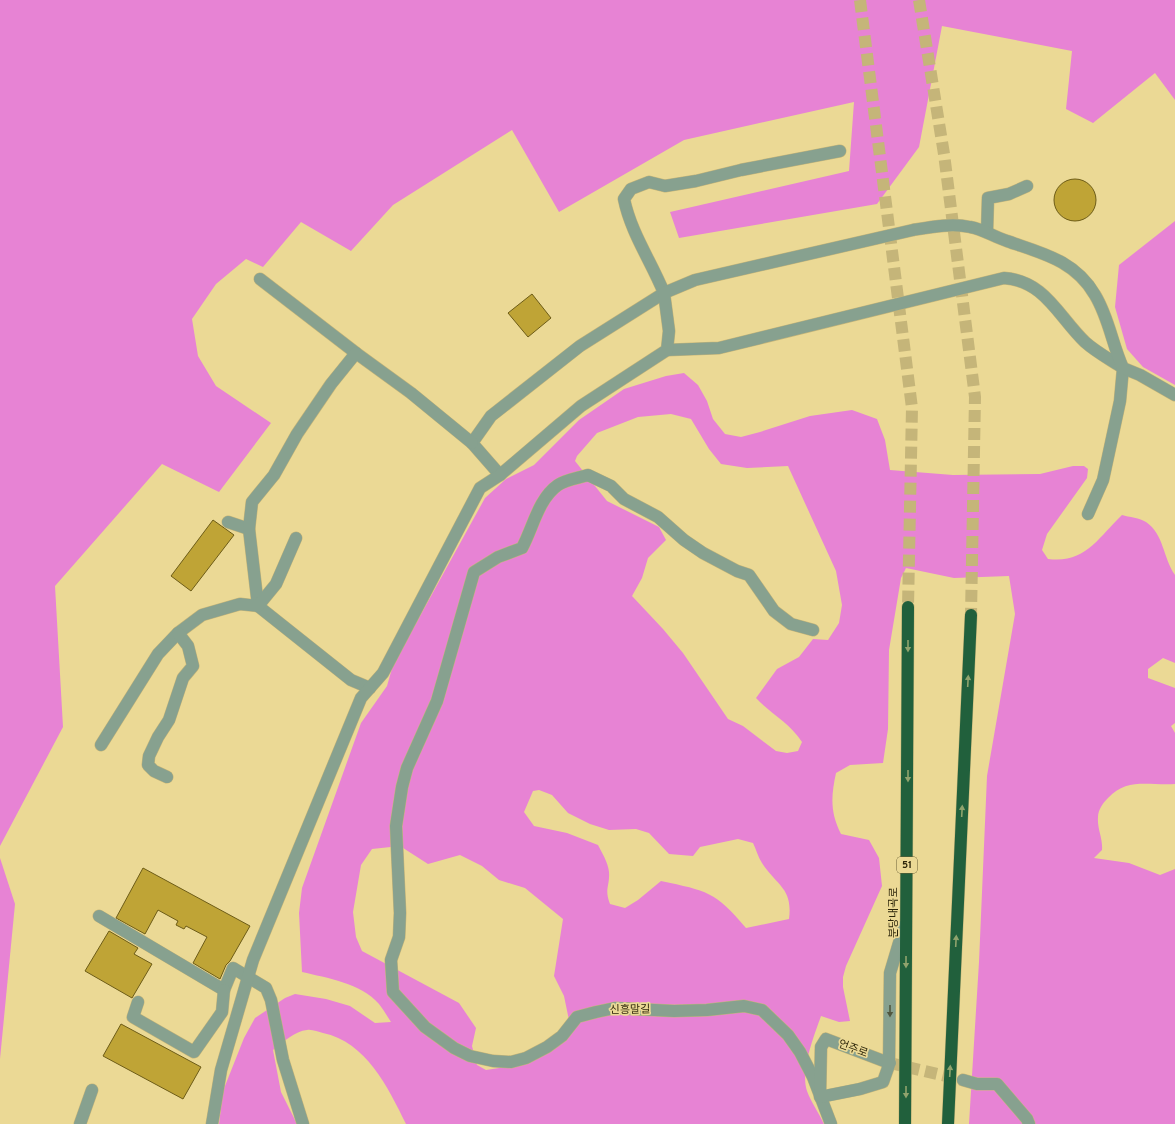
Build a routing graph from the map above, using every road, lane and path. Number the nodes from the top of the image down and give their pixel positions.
1 (840, 151) dead end
2 (1027, 186) dead end
3 (987, 232) junction
4 (260, 279) dead end
5 (664, 293) junction
6 (667, 350) junction
7 (356, 353) junction
8 (1123, 368) junction
9 (1175, 395) edge
10 (472, 443) junction
11 (500, 475) junction
12 (1088, 514) dead end
13 (228, 522) dead end
14 (249, 529) junction
15 (296, 538) dead end
16 (258, 606) junction
17 (908, 607) tunnel mouth
18 (971, 615) tunnel mouth
19 (813, 630) dead end
20 (178, 633) junction
21 (370, 688) junction
22 (101, 745) dead end
23 (167, 777) dead end
24 (99, 916) dead end
25 (907, 919) junction
26 (249, 976) junction
27 (224, 990) junction
28 (138, 1002) dead end
29 (890, 1063) junction
30 (963, 1080) tunnel mouth
31 (92, 1090) dead end
32 (820, 1097) junction
33 (80, 1124) edge
34 (212, 1124) edge
35 (303, 1124) edge
36 (831, 1124) edge
37 (905, 1124) edge
38 (948, 1124) edge
39 (1029, 1124) edge

1 - 5 street
2 - 3 street
3 - 5 street
3 - 8 street
4 - 7 street
5 - 6 street
5 - 10 street
6 - 8 street
6 - 11 street
7 - 10 street
7 - 14 street
8 - 9 street
8 - 12 street
10 - 11 street
11 - 21 street
13 - 14 street
14 - 16 street
15 - 16 street
16 - 20 street
16 - 21 street
17 -> 25 highway, 분당내곡로 / 51
38 -> 18 highway
19 - 32 street, 신흥말길
20 - 22 street
20 - 23 street
21 - 26 street
24 - 27 street
25 -> 29 street
25 -> 37 highway, 분당내곡로 / 51
26 - 27 street
26 - 34 street
26 - 35 street
27 - 28 street
29 - 32 street
29 - 32 street, 언주로
30 - 39 street
31 - 33 street
32 - 36 street, 신흥말길

